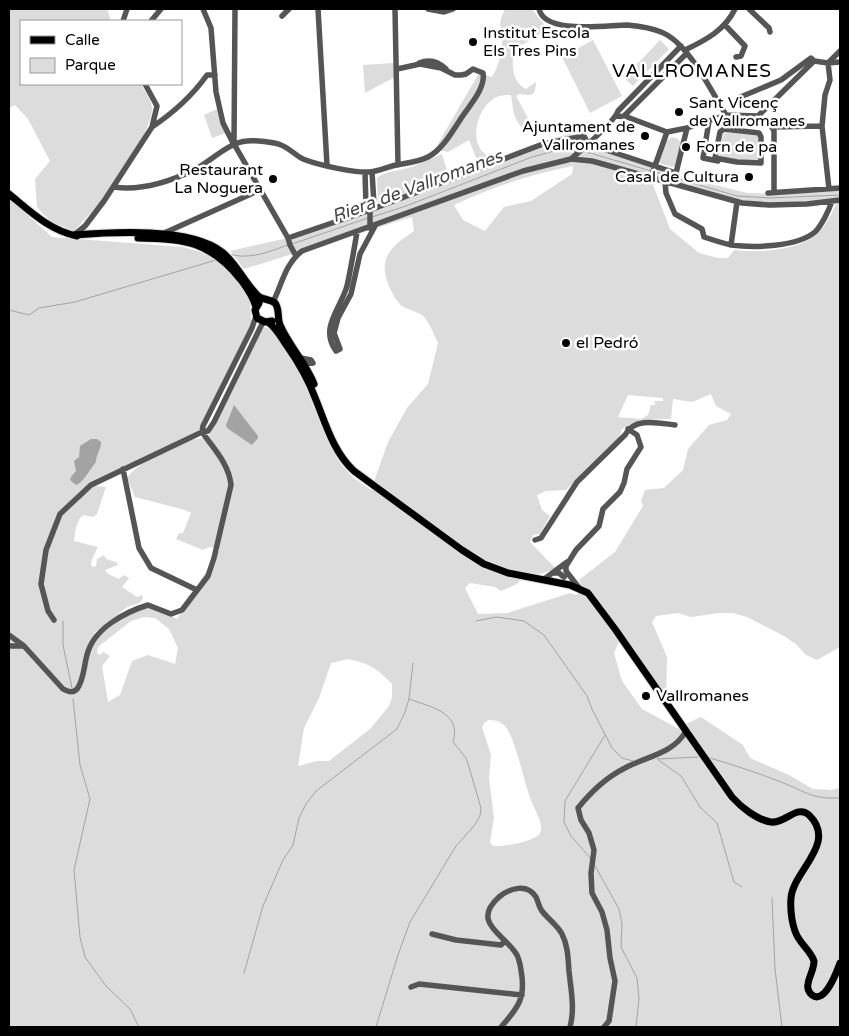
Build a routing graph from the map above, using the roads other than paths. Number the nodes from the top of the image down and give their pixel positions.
1 (161, 9) edge
2 (203, 9) edge
3 (235, 9) edge
4 (289, 9) edge
5 (318, 9) edge
6 (395, 9) edge
7 (428, 9) edge
8 (453, 9) edge
9 (540, 9) edge
10 (749, 9) edge
11 (732, 10) edge
12 (282, 16) dead end
13 (152, 20) edge
14 (725, 25) junction
15 (770, 32) dead end
16 (684, 50) junction
17 (840, 51) edge
18 (736, 57) dead end
19 (814, 61) junction
20 (840, 62) edge
21 (828, 64) junction
22 (397, 68) junction
23 (215, 75) junction
24 (146, 85) edge
25 (738, 98) dead end
26 (726, 115) junction
27 (620, 116) junction
28 (758, 116) junction
29 (712, 120) junction
30 (822, 126) junction
31 (772, 127) junction
32 (152, 128) junction
33 (687, 128) junction
34 (722, 131) junction
35 (668, 132) junction
36 (234, 144) junction
37 (588, 144) junction
38 (571, 159) junction
39 (718, 161) dead end
40 (328, 165) junction
41 (398, 165) junction
42 (655, 166) junction
43 (365, 172) junction
44 (372, 172) junction
45 (651, 177) junction
46 (665, 182) junction
47 (114, 187) junction
48 (840, 188) edge
49 (829, 189) junction
50 (260, 190) junction
51 (771, 193) junction
52 (9, 194) edge
53 (840, 200) edge
54 (832, 201) junction
55 (737, 202) junction
56 (766, 205) junction
57 (370, 210) junction
58 (90, 219) junction
59 (372, 227) junction
60 (359, 232) junction
61 (96, 234) junction
62 (73, 235) junction
63 (164, 236) junction
64 (346, 236) junction
65 (288, 238) junction
66 (368, 238) junction
67 (356, 242) junction
68 (731, 245) junction
69 (296, 256) junction
70 (231, 264) junction
71 (269, 301) junction
72 (256, 307) junction
73 (256, 316) junction
74 (277, 316) junction
75 (265, 322) junction
76 (304, 362) junction
77 (674, 425) dead end
78 (628, 429) junction
79 (202, 432) junction
80 (333, 440) junction
81 (123, 469) junction
82 (535, 540) dead end
83 (570, 558) junction
84 (566, 566) junction
85 (553, 573) junction
86 (543, 580) junction
87 (563, 580) junction
88 (580, 589) junction
89 (197, 590) junction
90 (54, 620) dead end
91 (9, 635) edge
92 (9, 646) edge
93 (24, 646) junction
94 (686, 731) junction
95 (432, 934) dead end
96 (505, 941) junction
97 (840, 963) edge
98 (412, 987) dead end
99 (522, 995) junction
100 (501, 1027) edge
101 (570, 1027) edge
102 (604, 1027) edge

1 - 13 street
2 - 23 street
3 - 36 street
4 - 12 street
5 - 40 street
6 - 22 street
7 - 8 street
9 - 16 street
10 - 15 street
11 - 14 street
14 - 16 street
14 - 18 street
16 - 26 street
16 - 27 street
17 - 21 street
19 - 21 street
19 - 25 street
19 - 28 street
20 - 21 street
21 - 30 street
22 - 41 street
22 - 41 street
23 - 32 street
23 - 36 street
24 - 32 street
26 - 28 street
26 - 29 street
27 - 35 street
27 - 37 street
28 - 31 street
29 - 33 street
29 - 34 street
29 - 39 street
30 - 31 street
30 - 49 street
31 - 51 street
32 - 47 street
33 - 35 street
33 - 42 street
34 - 34 street
35 - 42 street
36 - 40 street
36 - 47 street
36 - 50 street
37 - 38 street
37 - 42 street
37 - 57 street
38 - 45 street
38 - 59 street
40 - 43 street
41 - 44 street
42 - 45 street
43 - 44 street
43 - 57 street
44 - 57 street
45 - 46 street
46 - 55 street
46 - 68 street
47 - 58 street
48 - 49 street
49 - 51 street
50 - 63 street
50 - 65 street
51 - 56 street
52 - 62 main road
53 - 54 street
54 - 56 street
54 - 68 street
55 - 56 street
55 - 68 street
57 - 59 street
57 - 65 street
58 - 61 street
58 - 62 street
59 - 60 street
59 - 66 street
60 - 64 street
60 - 66 street
60 - 67 street
61 - 62 main road
61 - 63 main road
62 - 63 main road
63 - 70 main road
64 - 67 street
64 - 69 street
65 - 69 street
66 - 67 street
69 - 71 street
70 - 71 main road
70 - 72 main road
71 - 72 main road
71 - 74 main road
72 - 73 main road
73 - 75 main road
73 - 79 street
74 - 75 main road
74 - 76 main road
75 - 76 main road
75 - 79 street
76 - 80 main road
76 - 80 main road
77 - 78 street
78 - 82 street
78 - 83 street
79 - 81 street
79 - 89 street
80 - 86 main road
81 - 89 street
81 - 90 street
83 - 84 street
83 - 85 street
84 - 87 street
84 - 88 street
85 - 86 street
85 - 87 street
86 - 87 main road
87 - 88 main road
88 - 94 main road
89 - 93 street
91 - 93 street
92 - 93 street
94 - 97 main road
94 - 102 street
95 - 96 street
96 - 99 street
96 - 101 street
98 - 99 street
99 - 100 street

